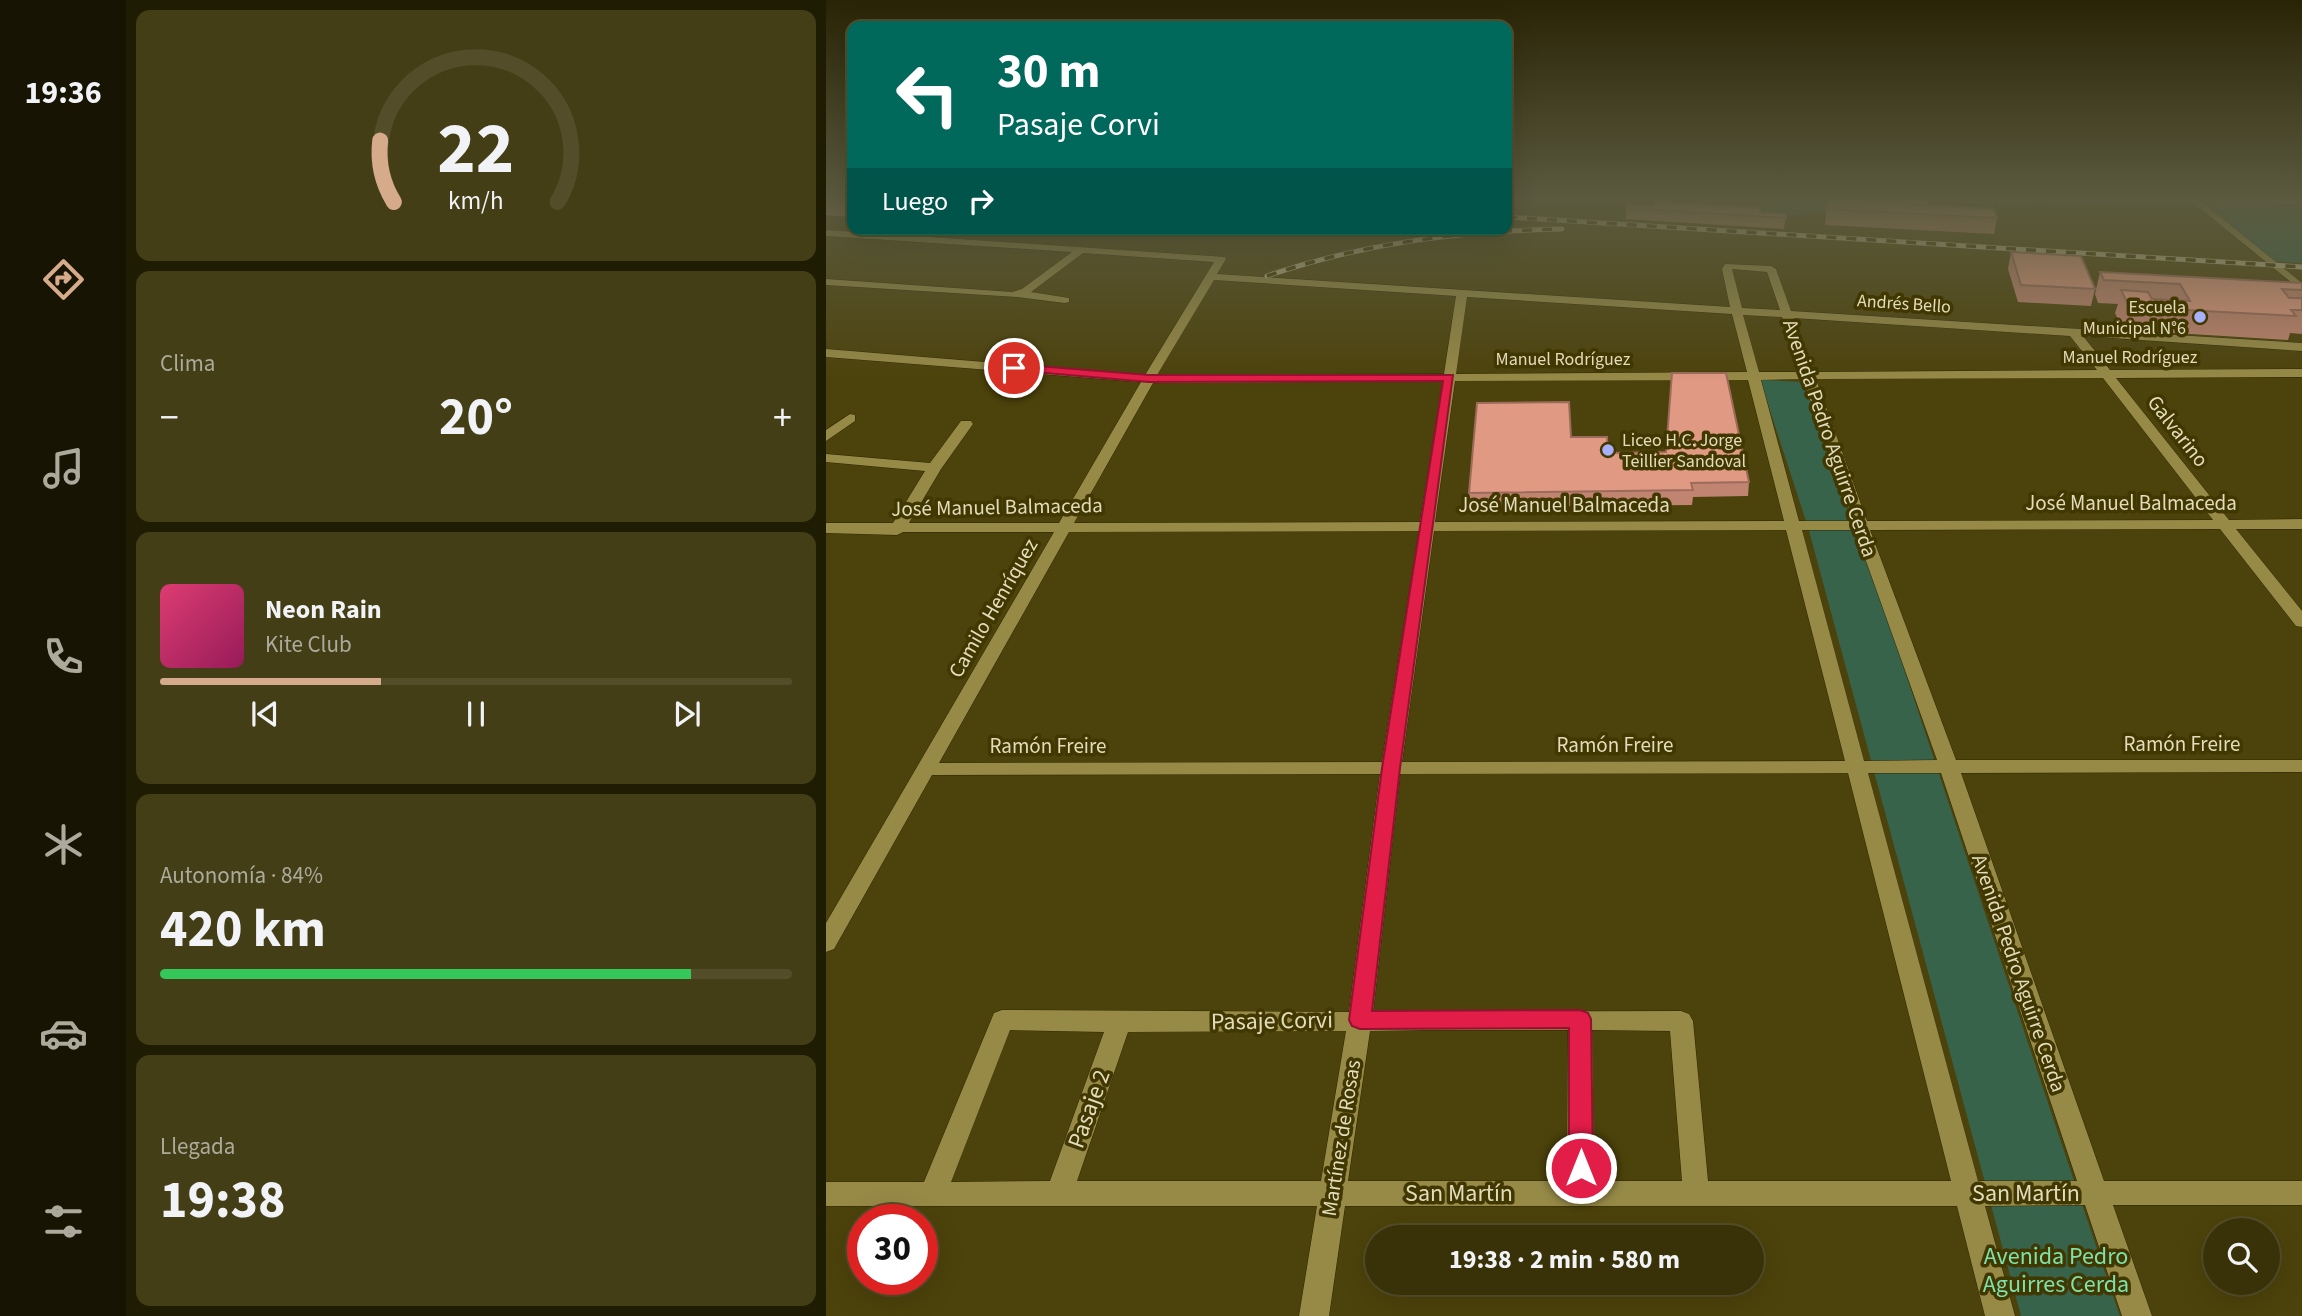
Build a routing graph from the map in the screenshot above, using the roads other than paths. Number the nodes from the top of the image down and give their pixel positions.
1 (1069, 258) edge
2 (1212, 258) edge
3 (2265, 258) edge
4 (1210, 277) junction
5 (826, 282) edge
6 (2302, 288) edge
7 (1018, 294) junction
8 (1462, 295) junction
9 (1065, 300) dead end
10 (1737, 312) junction
11 (1787, 314) junction
12 (2073, 332) junction
13 (2302, 347) edge
14 (826, 353) edge
15 (2302, 373) edge
16 (2107, 374) junction
17 (1809, 375) junction
18 (1754, 376) junction
19 (1449, 377) junction
20 (1149, 379) junction
21 (850, 418) dead end
22 (966, 425) dead end
23 (826, 437) edge
24 (826, 458) edge
25 (934, 468) junction
26 (2224, 524) junction
27 (2302, 524) edge
28 (1793, 525) junction
29 (1861, 525) junction
30 (1428, 526) junction
31 (1065, 527) junction
32 (826, 528) edge
33 (897, 530) junction
34 (2302, 622) edge
35 (2302, 766) edge
36 (1855, 767) junction
37 (1948, 767) junction
38 (1391, 768) junction
39 (927, 769) junction
40 (826, 943) edge
41 (1580, 1019) junction
42 (1360, 1020) junction
43 (1119, 1024) junction
44 (1581, 1193) junction
45 (1696, 1193) junction
46 (1968, 1193) junction
47 (2095, 1193) junction
48 (2302, 1193) edge
49 (826, 1194) edge
50 (933, 1194) junction
51 (1059, 1194) junction
52 (1332, 1194) junction
53 (1314, 1316) edge
54 (2000, 1316) edge
55 (2137, 1316) edge

1 - 7 street
2 - 4 street, Camilo Henríquez
3 - 6 street
4 - 8 street, Andrés Bello
4 - 20 street, Camilo Henríquez
5 - 7 street
7 - 9 street
8 - 10 street, Andrés Bello
8 - 19 street, Martínez de Rosas
10 - 11 street, Andrés Bello
10 - 11 street, Avenida Pedro Aguirre Cerda
10 - 18 street, Avenida Pedro Aguirre Cerda
11 - 12 street, Andrés Bello
11 - 17 street, Avenida Pedro Aguirre Cerda
12 - 13 street, Andrés Bello
12 - 16 street, Galvarino
14 - 20 street, Manuel Rodríguez
15 - 16 street, Manuel Rodríguez
16 - 17 street, Manuel Rodríguez
16 - 26 street, Galvarino
17 - 18 street, Manuel Rodríguez
17 - 29 street, Avenida Pedro Aguirre Cerda
18 - 19 street, Manuel Rodríguez
18 - 28 street, Avenida Pedro Aguirre Cerda
19 - 20 street, Manuel Rodríguez
19 - 30 street, Martínez de Rosas
20 - 31 street, Camilo Henríquez
21 - 23 street
22 - 25 street
24 - 25 street
25 - 33 street
26 - 27 street, José Manuel Balmaceda
26 - 29 street, José Manuel Balmaceda
26 - 34 street, Galvarino
28 - 29 street, José Manuel Balmaceda
28 - 30 street, José Manuel Balmaceda
28 - 36 street, Avenida Pedro Aguirre Cerda
29 - 37 street, Avenida Pedro Aguirre Cerda
30 - 31 street, José Manuel Balmaceda
30 - 38 street, Martínez de Rosas
31 - 33 street, José Manuel Balmaceda
31 - 39 street, Camilo Henríquez
32 - 33 street, José Manuel Balmaceda
35 - 37 street, Ramón Freire
36 - 37 street, Ramón Freire
36 - 38 street, Ramón Freire
36 - 46 street, Avenida Pedro Aguirre Cerda
37 - 47 street, Avenida Pedro Aguirre Cerda
38 - 39 street, Ramón Freire
38 - 42 street, Martínez de Rosas
39 - 40 street, Camilo Henríquez
41 - 42 street, Pasaje Corvi
41 - 44 street
41 - 45 street, Pasaje Corvi
42 - 43 street, Pasaje Corvi
42 - 52 street, Martínez de Rosas
43 - 50 street, Pasaje Corvi
43 - 51 street, Pasaje 2
44 - 45 street, San Martín
44 - 52 street, San Martín
45 - 46 street, San Martín
46 - 47 street, San Martín
46 - 54 street, Avenida Pedro Aguirre Cerda
47 - 48 street, San Martín
47 - 55 street, Avenida Pedro Aguirre Cerda
49 - 50 street, San Martín
50 - 51 street, San Martín
51 - 52 street, San Martín
52 - 53 street, Martínez de Rosas

